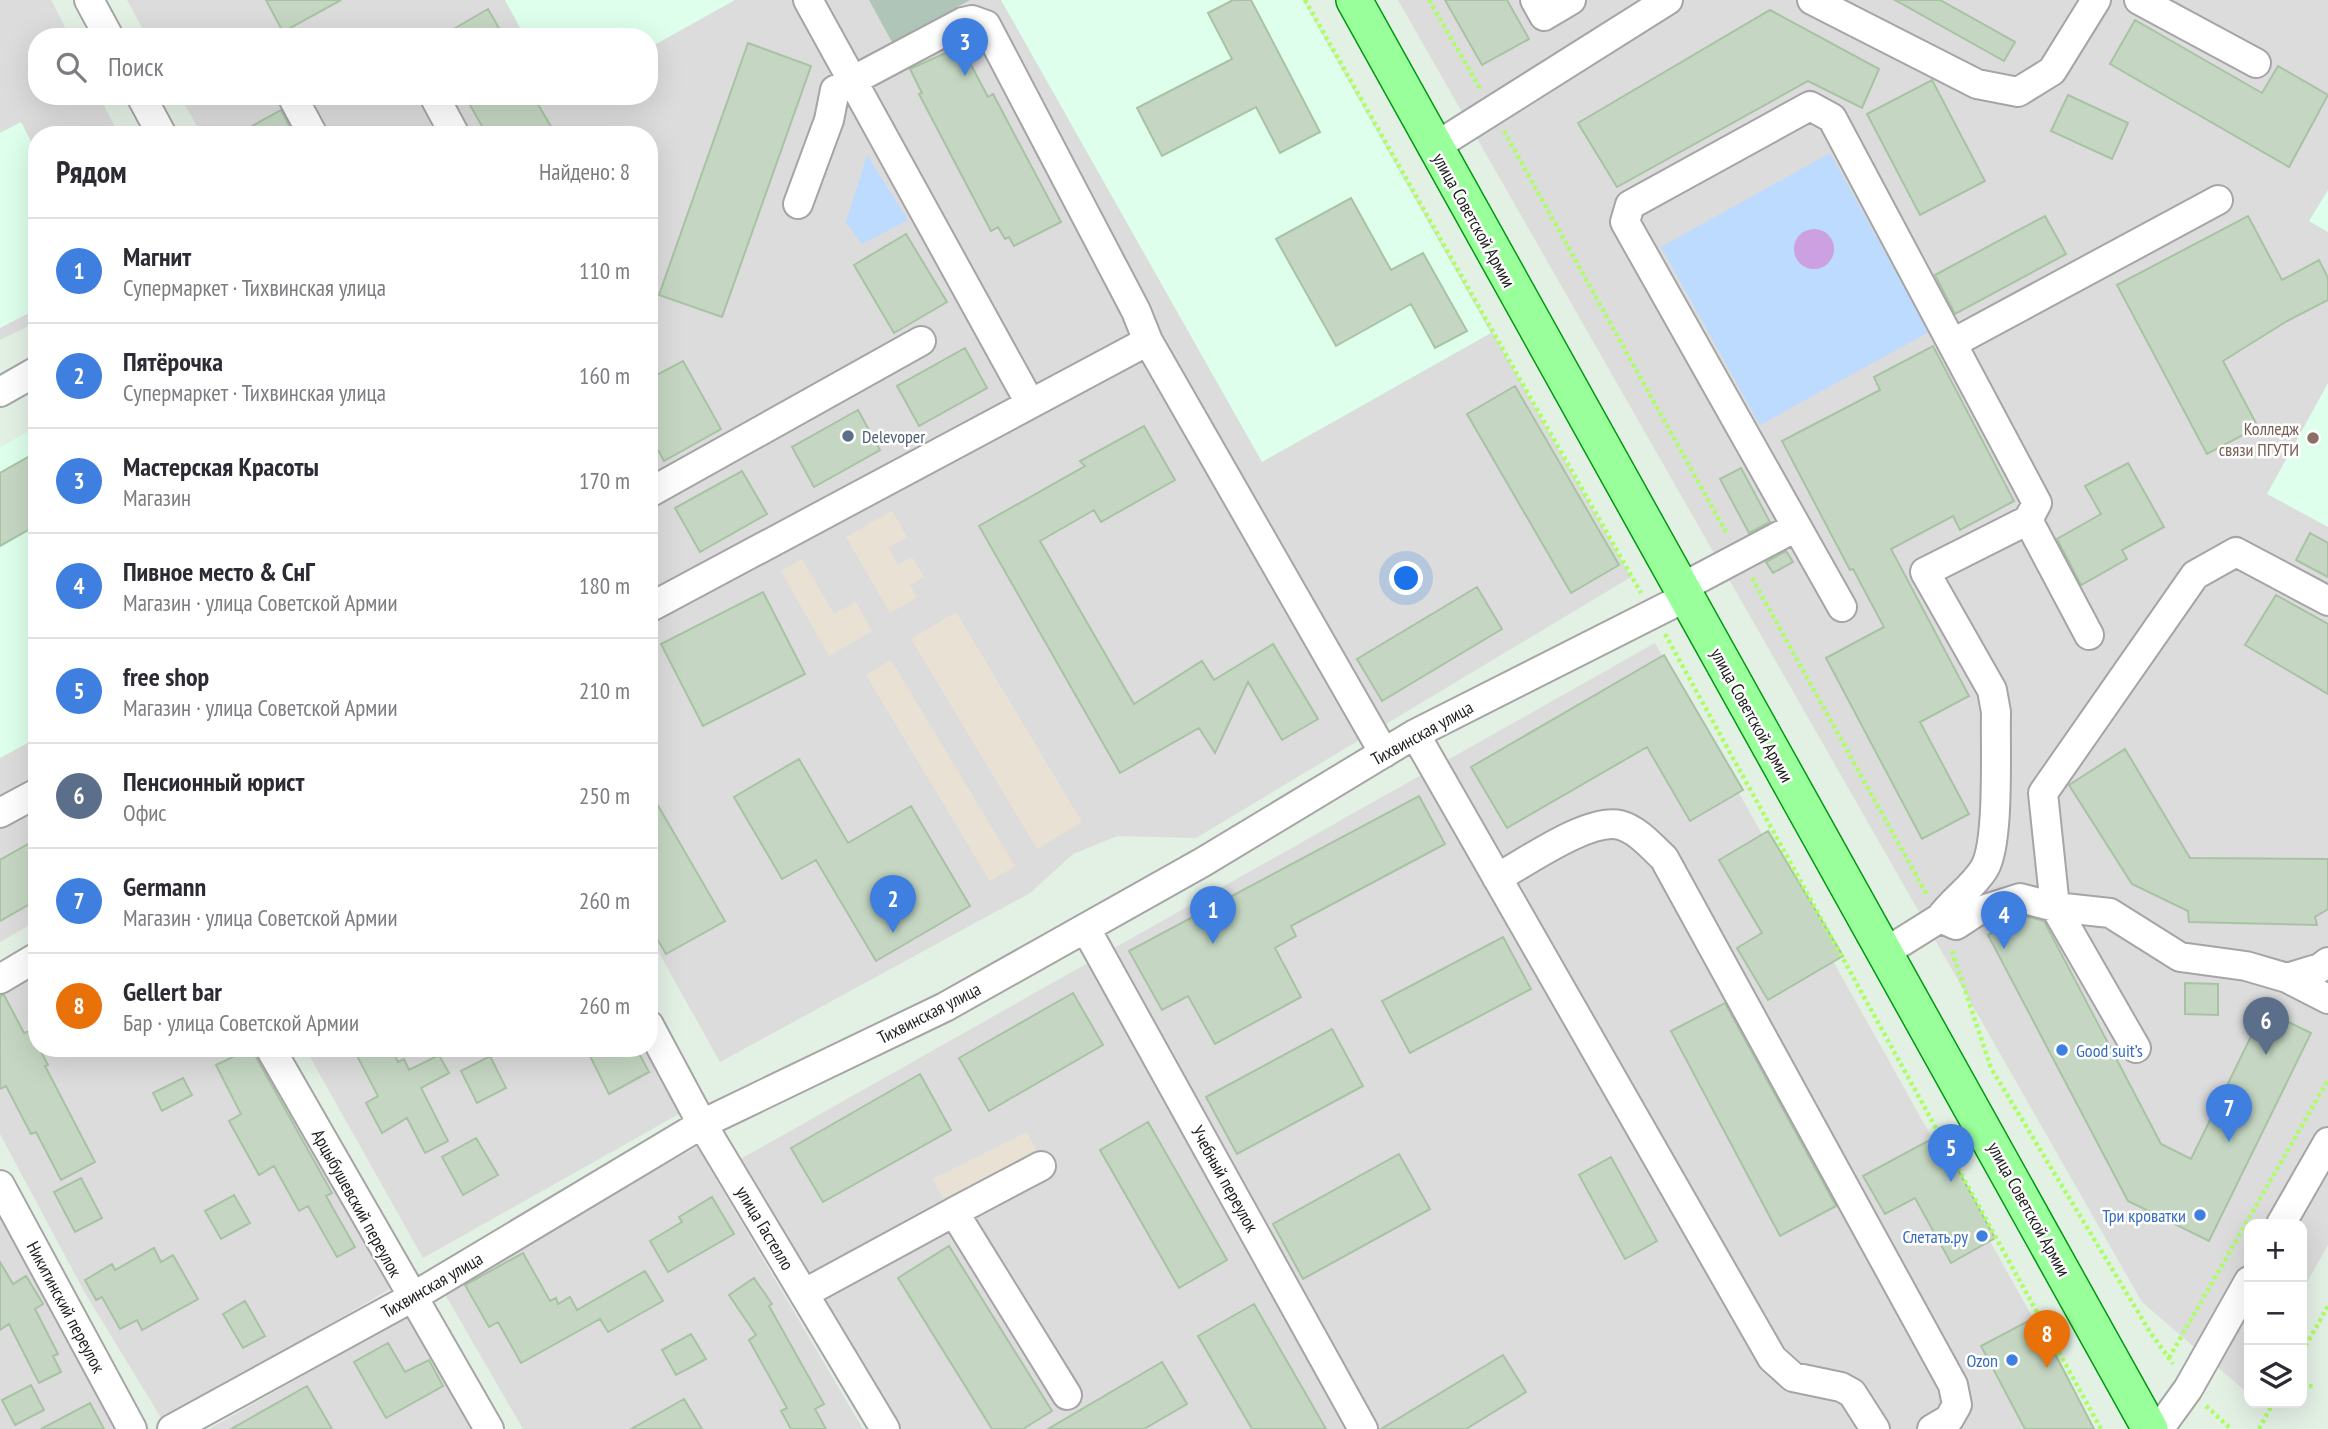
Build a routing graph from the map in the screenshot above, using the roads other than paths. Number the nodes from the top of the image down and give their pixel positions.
1 (807, 0) edge
2 (1354, 0) edge
3 (1535, 0) edge
4 (1571, 0) edge
5 (1668, 0) edge
6 (1812, 0) edge
7 (2096, 0) edge
8 (2139, 0) edge
9 (91, 1) edge
10 (1632, 10) edge
11 (104, 28) edge
12 (2256, 63) dead end
13 (852, 81) junction
14 (146, 105) edge
15 (297, 105) edge
16 (439, 105) edge
17 (157, 126) edge
18 (308, 126) edge
19 (450, 126) edge
20 (1433, 148) junction
21 (2218, 200) dead end
22 (798, 204) dead end
23 (921, 341) dead end
24 (1148, 341) junction
25 (1952, 343) junction
26 (28, 376) edge
27 (0, 392) edge
28 (1030, 403) junction
29 (658, 484) edge
30 (2028, 520) junction
31 (1796, 527) junction
32 (1683, 593) junction
33 (2328, 601) edge
34 (658, 603) edge
35 (1842, 607) dead end
36 (2089, 635) dead end
37 (1415, 734) junction
38 (1384, 753) junction
39 (28, 798) edge
40 (0, 813) edge
41 (1497, 878) junction
42 (2054, 907) junction
43 (1940, 918) junction
44 (1086, 929) junction
45 (1884, 953) junction
46 (28, 962) edge
47 (2328, 962) edge
48 (2287, 978) junction
49 (0, 979) edge
50 (2328, 999) edge
51 (658, 1042) edge
52 (2136, 1048) dead end
53 (275, 1057) edge
54 (702, 1124) junction
55 (2328, 1142) edge
56 (1041, 1166) dead end
57 (0, 1185) edge
58 (954, 1212) junction
59 (2284, 1219) edge
60 (2248, 1282) edge
61 (805, 1293) junction
62 (411, 1298) junction
63 (1067, 1395) dead end
64 (132, 1429) edge
65 (172, 1429) edge
66 (489, 1429) edge
67 (886, 1429) edge
68 (1363, 1429) edge
69 (1875, 1429) edge
70 (1932, 1429) edge
71 (2150, 1429) edge
72 (2159, 1429) edge

1 - 13 street
2 - 20 main road, улица Советской Армии
3 - 4 street
5 - 10 street
6 - 7 street
8 - 12 street
9 - 11 street
10 - 20 street
13 - 22 street
13 - 24 street
13 - 28 street
14 - 17 street
15 - 18 street
16 - 19 street
20 - 32 main road, улица Советской Армии
21 - 25 street
23 - 29 street
24 - 28 street
24 - 38 street
25 - 30 street
25 - 31 street
26 - 27 street
28 - 34 street
30 - 36 street
30 - 43 street
31 - 32 street, Тихвинская улица
31 - 35 street
32 - 37 street, Тихвинская улица
32 - 45 main road, улица Советской Армии
33 - 42 street
37 - 38 street, Тихвинская улица
37 - 41 street
38 - 44 street, Тихвинская улица
39 - 40 street
41 - 69 street
41 - 70 street
42 - 43 street
42 - 48 street
42 - 52 street
43 - 45 street
44 - 54 street, Тихвинская улица
44 - 68 street, Учебный переулок
45 - 71 main road, улица Советской Армии
46 - 49 street
47 - 48 street
48 - 50 street
51 - 54 street, улица Гастелло
53 - 62 street, Арцыбушевский переулок
54 - 61 street, улица Гастелло
54 - 62 street, Тихвинская улица
55 - 59 street
56 - 58 street
57 - 64 street, Никитинский переулок
58 - 61 street
58 - 63 street
60 - 72 street
61 - 67 street, улица Гастелло
62 - 65 street, Тихвинская улица
62 - 66 street, Арцыбушевский переулок

